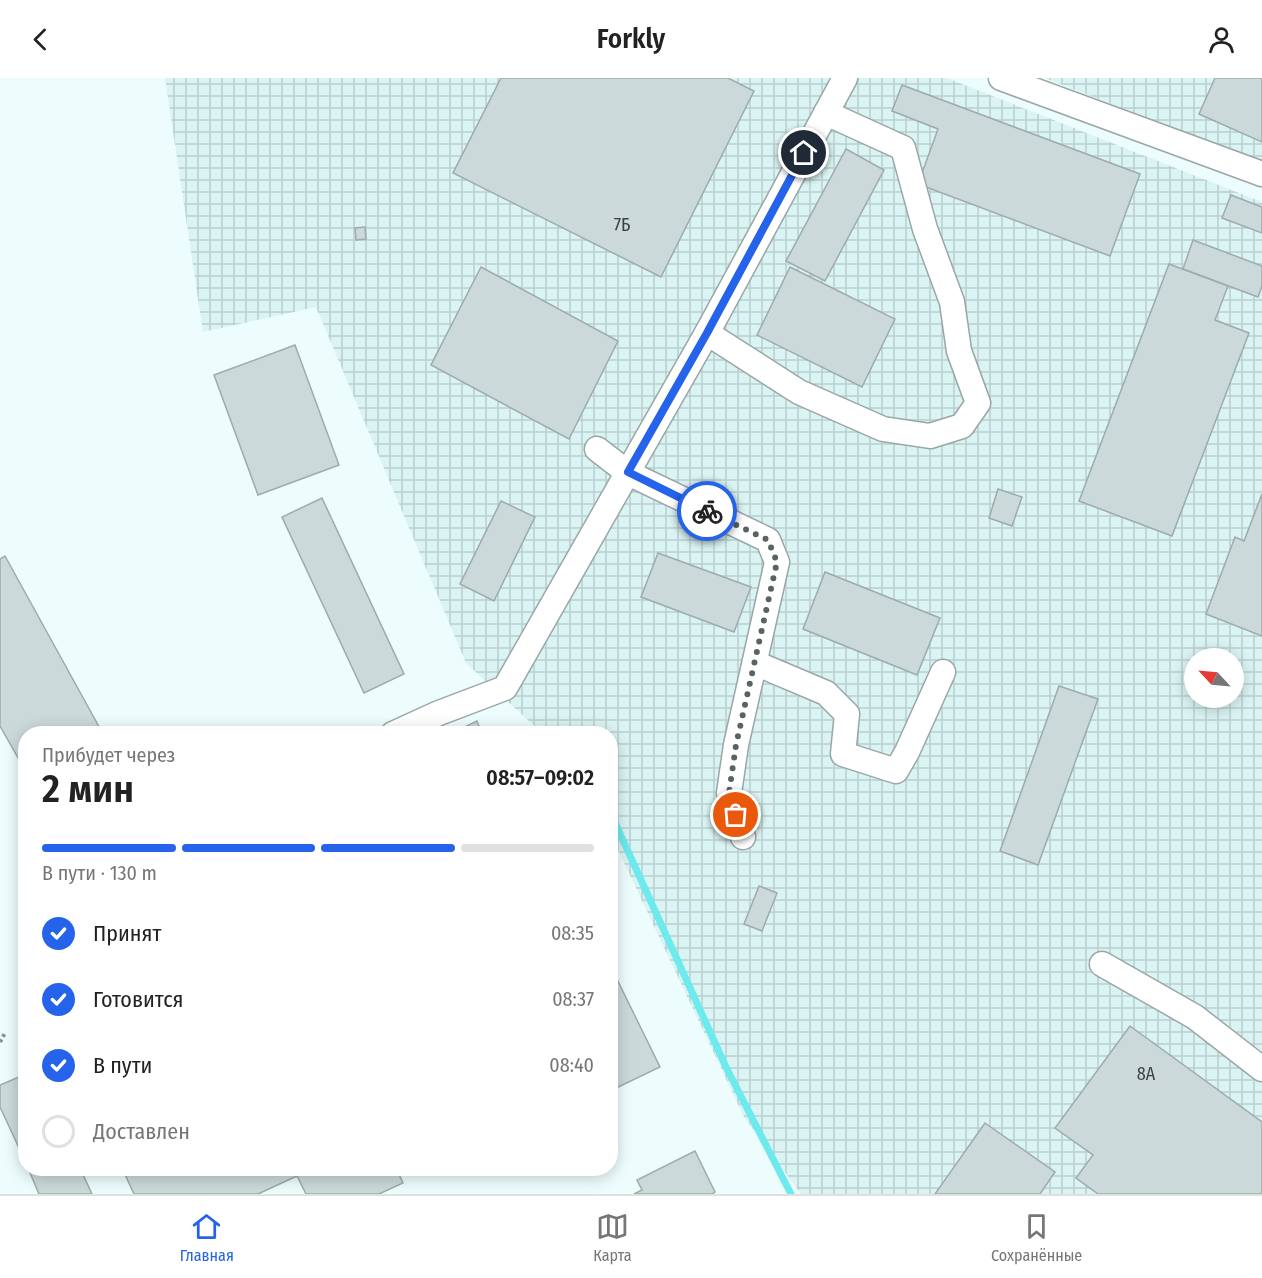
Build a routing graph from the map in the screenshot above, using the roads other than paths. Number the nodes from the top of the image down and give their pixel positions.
1 (844, 78) edge
2 (1001, 78) edge
3 (826, 113) junction
4 (1262, 174) edge
5 (707, 333) junction
6 (597, 449) dead end
7 (628, 472) junction
8 (755, 663) junction
9 (943, 672) dead end
10 (411, 726) edge
11 (743, 837) dead end
12 (1102, 964) dead end
13 (1262, 1069) edge

1 - 3 street
2 - 4 street
3 - 5 street
3 - 5 street
5 - 7 street
6 - 7 street
7 - 8 street
7 - 10 street
8 - 9 street
8 - 11 street
12 - 13 street

